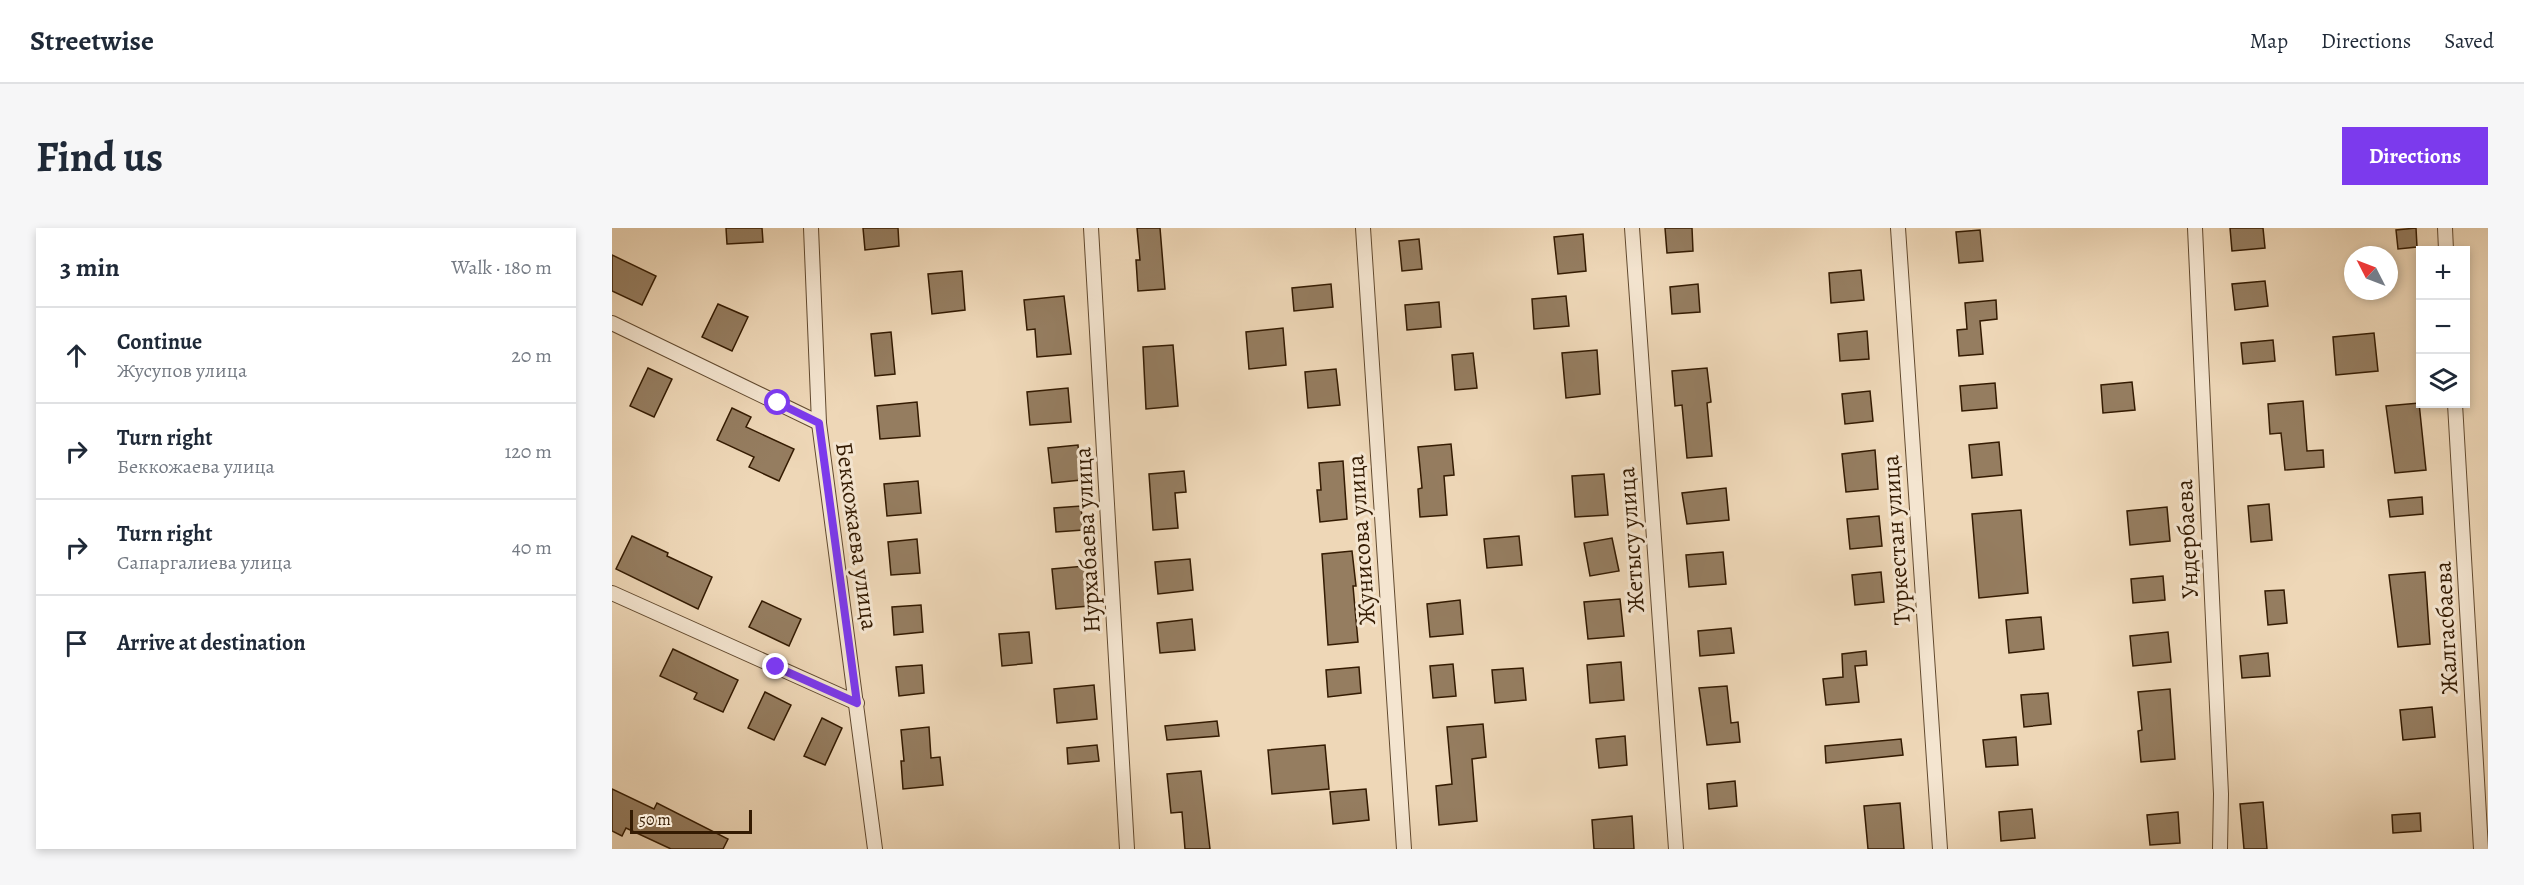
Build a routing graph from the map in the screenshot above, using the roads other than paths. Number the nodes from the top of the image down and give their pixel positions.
1 (811, 228) edge
2 (1091, 228) edge
3 (1363, 228) edge
4 (1632, 228) edge
5 (1898, 228) edge
6 (2195, 228) edge
7 (2445, 228) edge
8 (2446, 246) edge
9 (612, 323) edge
10 (2455, 408) edge
11 (819, 423) junction
12 (612, 593) edge
13 (857, 703) junction
14 (875, 849) edge
15 (1127, 849) edge
16 (1404, 849) edge
17 (1676, 849) edge
18 (1940, 849) edge
19 (2220, 849) edge
20 (2481, 849) edge

1 - 11 street, Беккожаева улица
2 - 15 street, Нурхабаева улица
3 - 16 street, Жунисова улица
4 - 17 street, Жетысу улица
5 - 18 street, Туркестан улица
6 - 19 street, Ундербаева
7 - 8 street
9 - 11 street
10 - 20 street, Жалгасбаева
11 - 13 street, Беккожаева улица
12 - 13 street
13 - 14 street, Беккожаева улица

